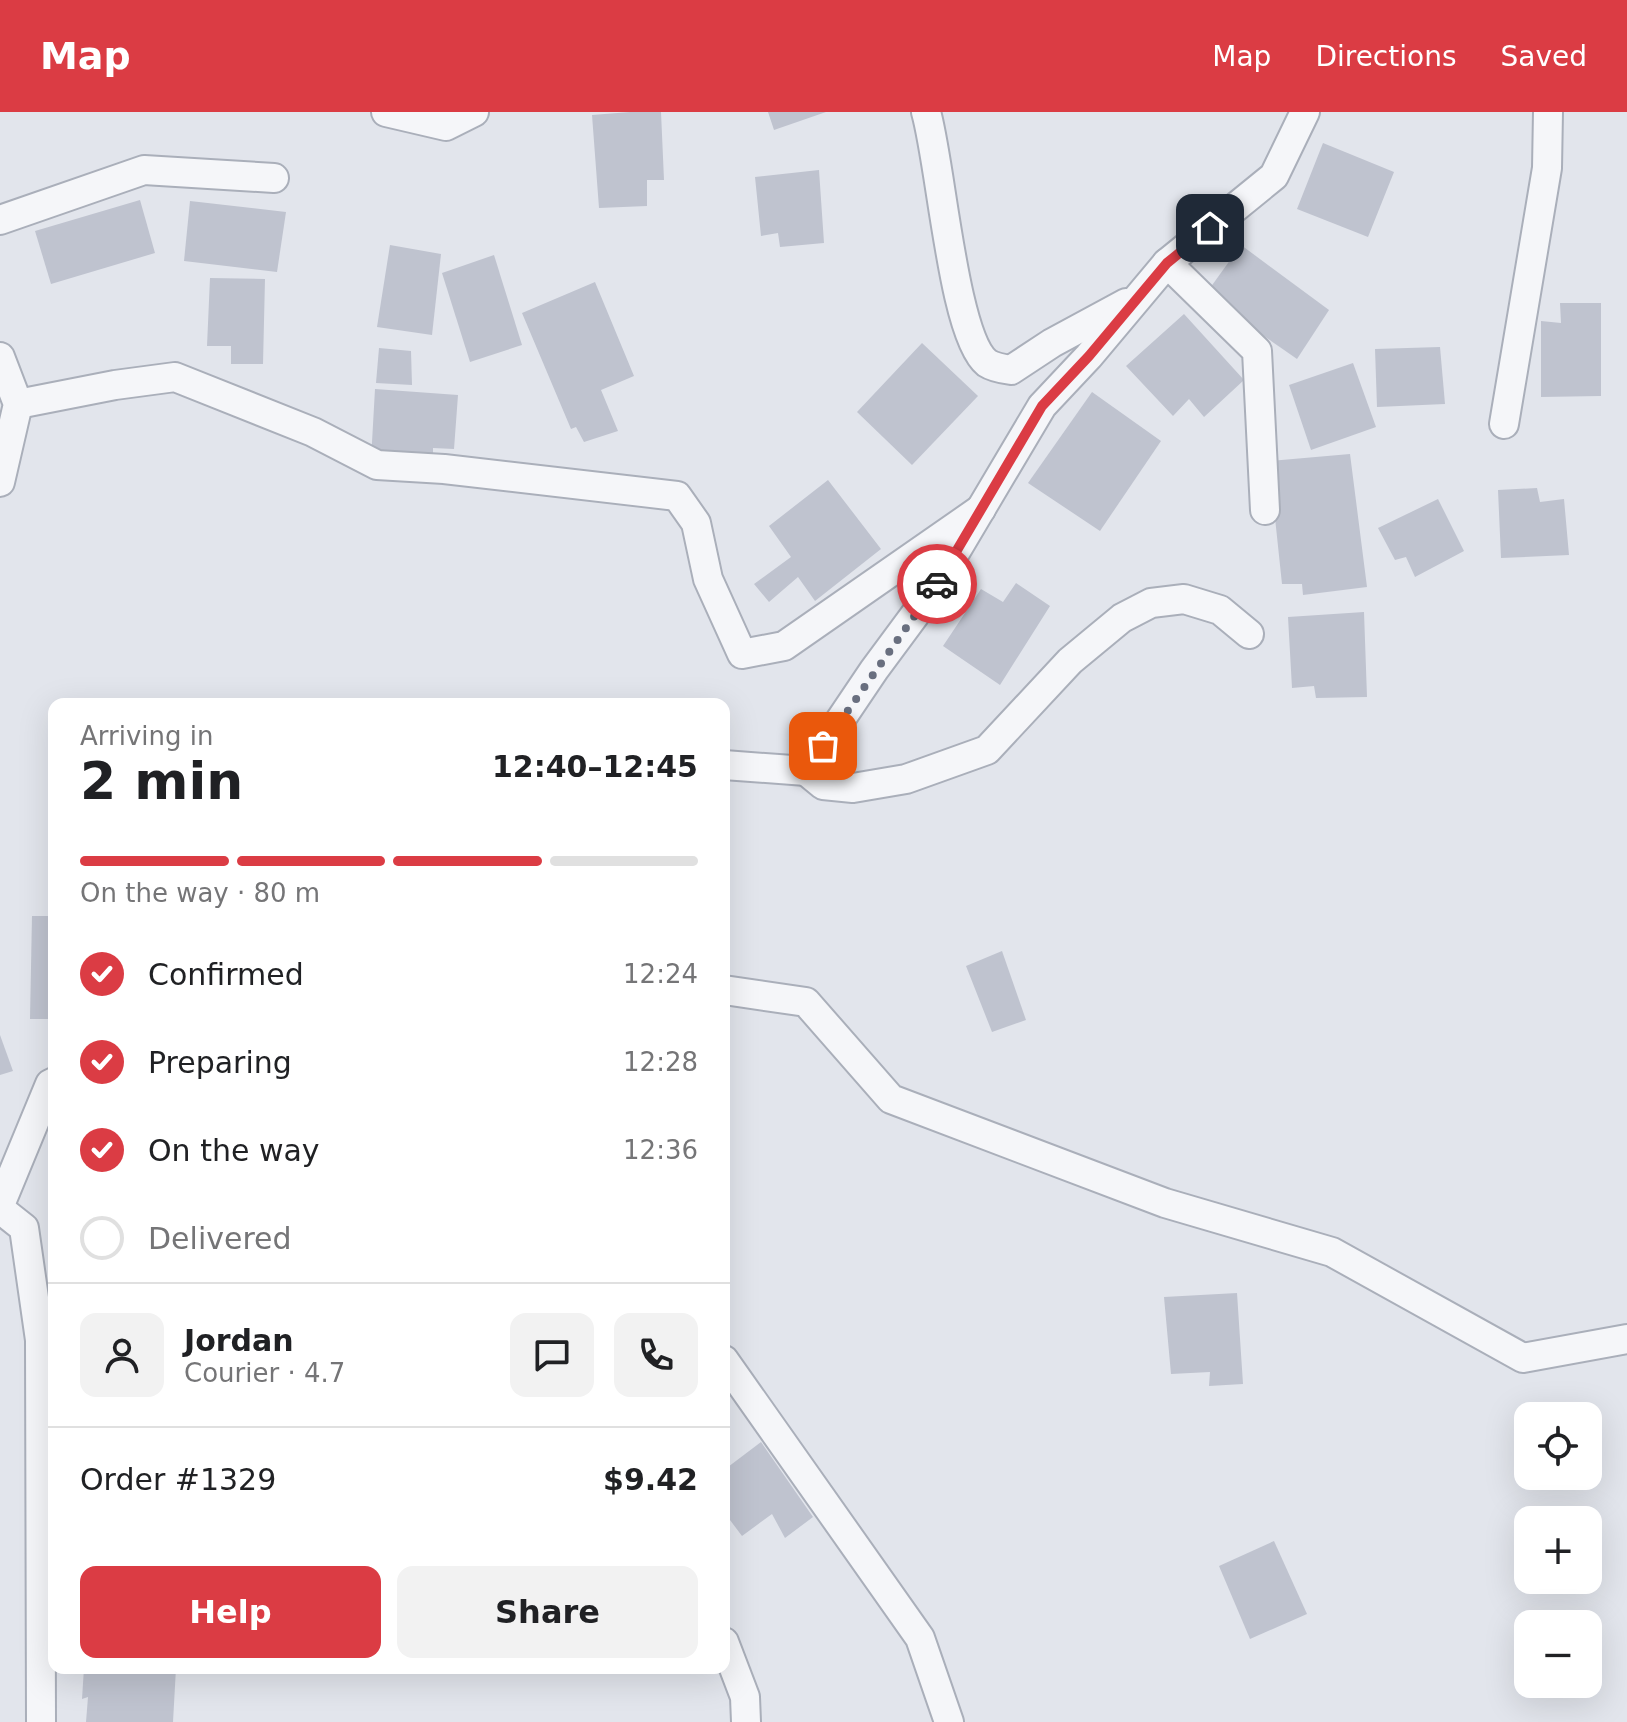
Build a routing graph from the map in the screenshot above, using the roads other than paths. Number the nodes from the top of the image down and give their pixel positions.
1 (386, 112) edge
2 (474, 112) edge
3 (926, 112) edge
4 (1305, 112) edge
5 (1548, 112) edge
6 (274, 178) dead end
7 (0, 220) edge
8 (1167, 263) junction
9 (1140, 295) junction
10 (0, 357) edge
11 (18, 404) junction
12 (1504, 424) dead end
13 (0, 482) edge
14 (981, 509) junction
15 (1265, 510) dead end
16 (1249, 634) dead end
17 (730, 765) edge
18 (806, 771) junction
19 (730, 991) edge
20 (48, 1089) edge
21 (0, 1207) edge
22 (1627, 1339) edge
23 (730, 1369) edge
24 (730, 1658) edge
25 (41, 1722) edge
26 (746, 1722) edge
27 (949, 1722) edge

1 - 2 street
3 - 9 street
4 - 8 street
5 - 12 street
6 - 7 street
8 - 9 street
8 - 15 street
9 - 14 street
10 - 11 street
11 - 13 street
11 - 14 street
14 - 18 street
16 - 18 street
17 - 18 street
19 - 22 street
20 - 21 street
21 - 25 street
23 - 27 street
24 - 26 street

